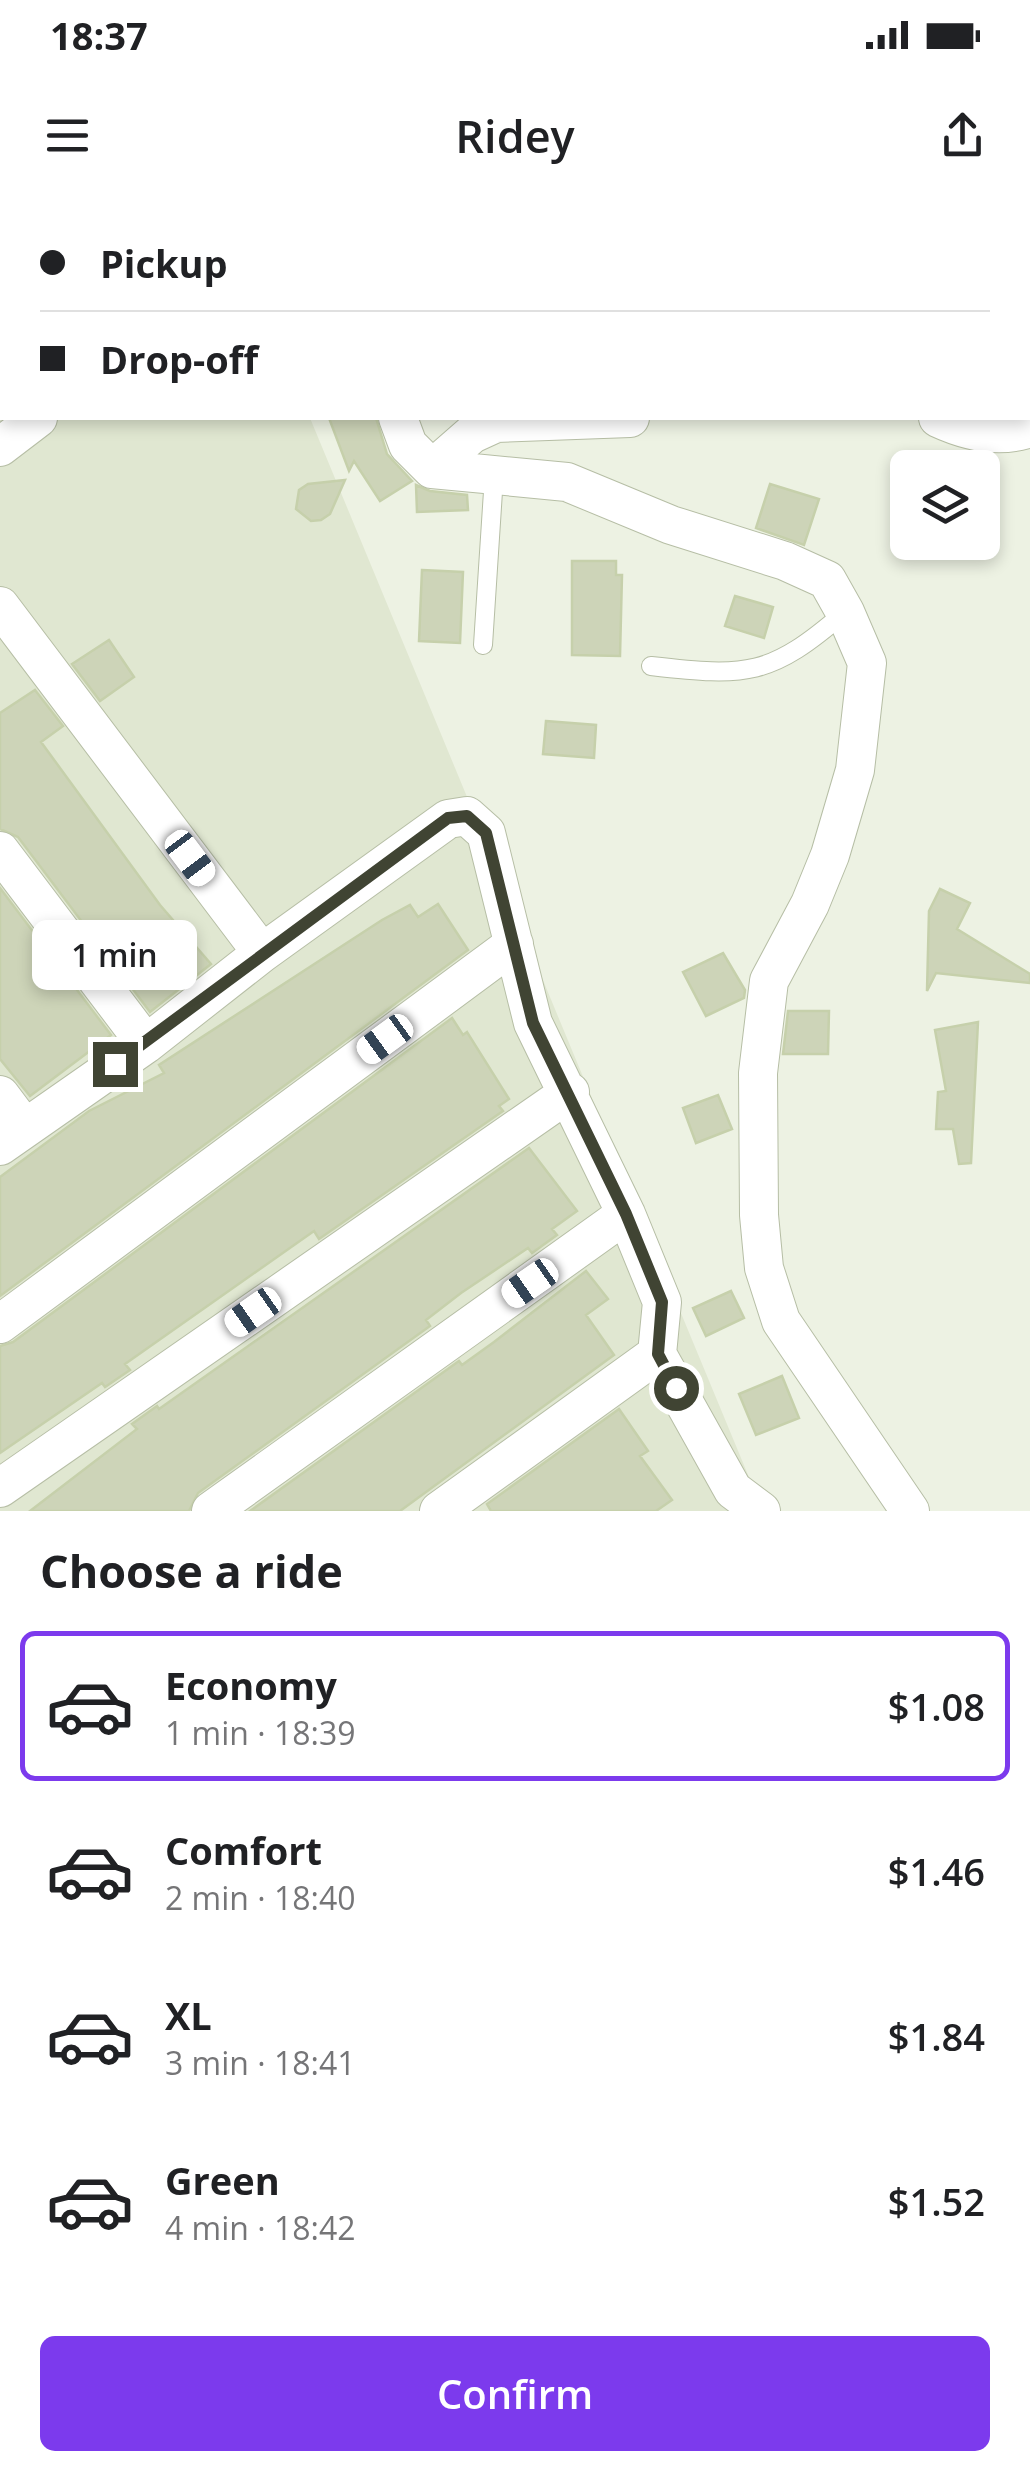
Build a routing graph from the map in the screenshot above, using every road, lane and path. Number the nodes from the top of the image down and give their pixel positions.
1 (35, 420) edge
2 (399, 420) edge
3 (576, 420) edge
4 (942, 420) edge
5 (1030, 428) edge
6 (0, 448) edge
7 (432, 469) junction
8 (494, 476) junction
9 (0, 606) edge
10 (845, 612) junction
11 (483, 645) dead end
12 (651, 666) dead end
13 (0, 851) edge
14 (514, 944) junction
15 (262, 953) junction
16 (146, 1044) junction
17 (570, 1092) junction
18 (0, 1095) edge
19 (12, 1136) edge
20 (626, 1214) junction
21 (0, 1324) edge
22 (658, 1354) junction
23 (0, 1488) edge
24 (733, 1504) edge
25 (210, 1511) edge
26 (440, 1511) edge
27 (910, 1511) edge

1 - 6 street
2 - 7 street
3 - 7 street
4 - 5 street
7 - 8 street
8 - 10 street
8 - 11 lane
9 - 15 street
10 - 12 lane
10 - 27 street
13 - 16 street
14 - 15 street
14 - 17 street
14 - 21 street
15 - 16 street
16 - 19 street
17 - 20 street
17 - 23 street
18 - 19 street
20 - 22 street
20 - 25 street
22 - 24 street
22 - 26 street

